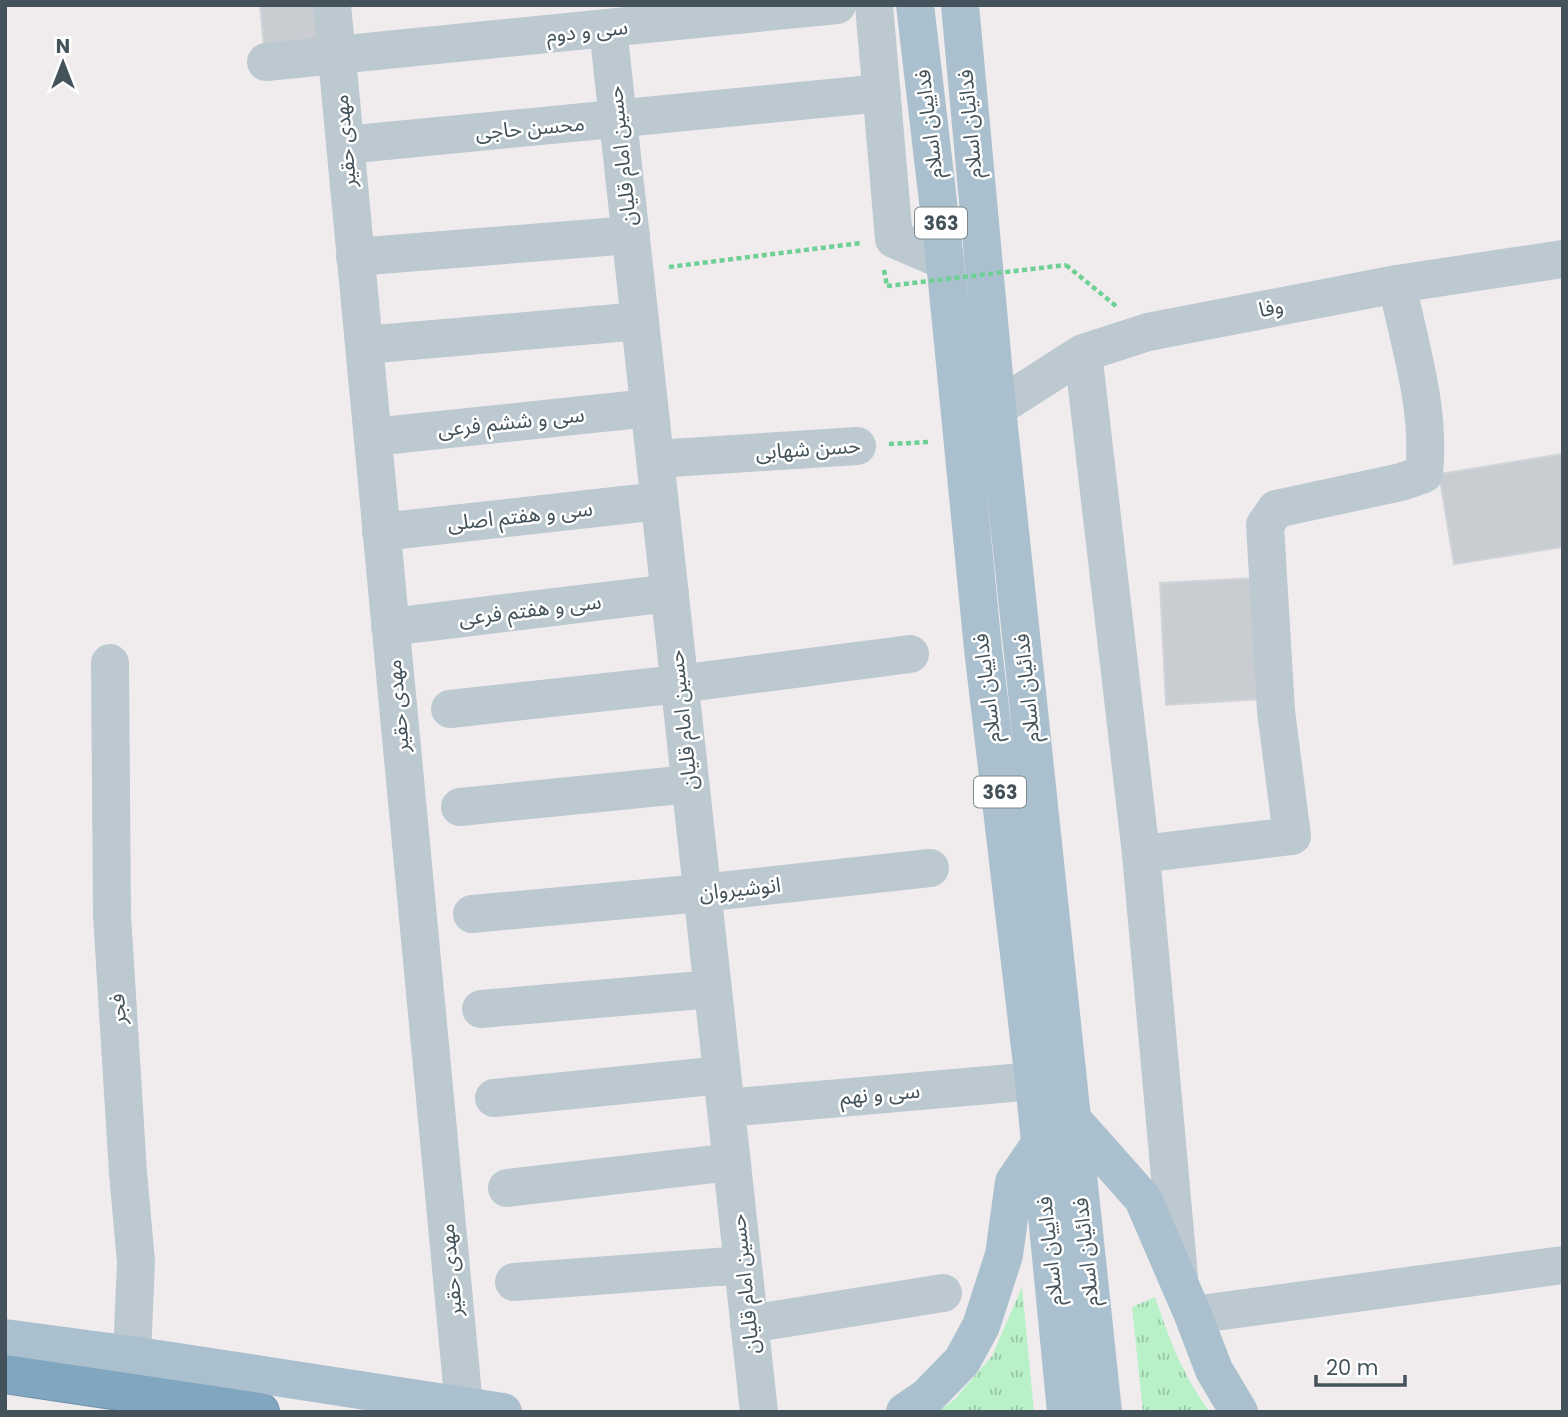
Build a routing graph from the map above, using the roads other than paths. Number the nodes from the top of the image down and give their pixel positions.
1 (332, 5) edge
2 (837, 5) edge
3 (874, 5) edge
4 (915, 5) edge
5 (939, 5) edge
6 (960, 5) edge
7 (608, 29) junction
8 (337, 56) junction
9 (266, 62) dead end
10 (882, 93) junction
11 (618, 120) junction
12 (345, 145) junction
13 (935, 177) junction
14 (633, 253) junction
15 (355, 257) junction
16 (1563, 259) edge
17 (945, 261) junction
18 (1397, 284) junction
19 (640, 321) junction
20 (364, 345) junction
21 (1083, 353) junction
22 (649, 408) junction
23 (997, 408) junction
24 (373, 437) junction
25 (857, 446) road end
26 (655, 459) junction
27 (660, 500) junction
28 (382, 532) junction
29 (670, 593) junction
30 (390, 626) junction
31 (910, 654) dead end
32 (110, 663) dead end
33 (679, 684) junction
34 (450, 709) dead end
35 (690, 784) junction
36 (460, 807) dead end
37 (1141, 854) junction
38 (930, 868) dead end
39 (702, 893) junction
40 (472, 914) dead end
41 (713, 989) junction
42 (481, 1009) dead end
43 (1034, 1081) junction
44 (724, 1092) junction
45 (494, 1098) dead end
46 (1072, 1119) junction
47 (1040, 1144) junction
48 (732, 1162) junction
49 (507, 1188) dead end
50 (743, 1265) junction
51 (1563, 1265) edge
52 (514, 1282) dead end
53 (943, 1293) dead end
54 (1187, 1300) junction
55 (749, 1324) junction
56 (5, 1338) edge
57 (132, 1355) junction
58 (5, 1374) edge
59 (464, 1406) junction
60 (260, 1412) edge
61 (503, 1412) edge
62 (759, 1412) edge
63 (905, 1412) edge
64 (1066, 1412) edge
65 (1103, 1412) edge
66 (1238, 1412) edge

1 - 8 street, مهدی حقیر
2 - 7 street, سی و دوم
3 - 10 street
4 - 13 main road, فداییان اسلام / 363
5 - 13 main road
6 - 23 main road, فدائیان اسلام
7 - 8 street, سی و دوم
7 - 11 street, حسین امام قلیان
8 - 9 street, سی و دوم
8 - 12 street, مهدی حقیر
10 - 11 street, محسن حاجی
10 - 17 street
11 - 12 street, محسن حاجی
11 - 14 street, حسین امام قلیان
12 - 15 street, مهدی حقیر
13 - 17 main road, فداییان اسلام / 363
14 - 15 street
14 - 19 street, حسین امام قلیان
15 - 20 street, مهدی حقیر
16 - 18 street, وفا
17 - 43 main road, فداییان اسلام / 363
18 - 21 street, وفا
18 - 37 street
19 - 20 street
19 - 22 street, حسین امام قلیان
20 - 24 street, مهدی حقیر
21 - 23 street, وفا
21 - 37 street
22 - 24 street, سی و ششم فرعی
22 - 26 street, حسین امام قلیان
23 - 46 main road, فدائیان اسلام
24 - 28 street, مهدی حقیر
25 - 26 street, حسن شهابی
26 - 27 street, حسین امام قلیان
27 - 28 street, سی و هفتم اصلی
27 - 29 street, حسین امام قلیان
28 - 30 street, مهدی حقیر
29 - 30 street, سی و هفتم فرعی
29 - 33 street, حسین امام قلیان
30 - 59 street, مهدی حقیر
31 - 33 street
32 - 57 street, فجر
33 - 34 street
33 - 35 street, حسین امام قلیان
35 - 36 street
35 - 39 street, حسین امام قلیان
37 - 54 street
38 - 39 street, انوشیروان
39 - 40 street, انوشیروان
39 - 41 street, حسین امام قلیان
41 - 42 street
41 - 44 street, حسین امام قلیان
43 - 44 street, سی و نهم
43 - 47 main road, فداییان اسلام / 363
44 - 45 street, سی و نهم
44 - 48 street, حسین امام قلیان
46 - 54 main road
46 - 65 main road, فدائیان اسلام
47 - 63 main road
47 - 64 main road, فداییان اسلام / 363
48 - 49 street
48 - 50 street, حسین امام قلیان
50 - 52 street
50 - 55 street, حسین امام قلیان
51 - 54 street
53 - 55 street
54 - 66 main road
55 - 62 street, حسین امام قلیان
56 - 57 main road
57 - 59 main road
58 - 60 highway
59 - 61 main road

